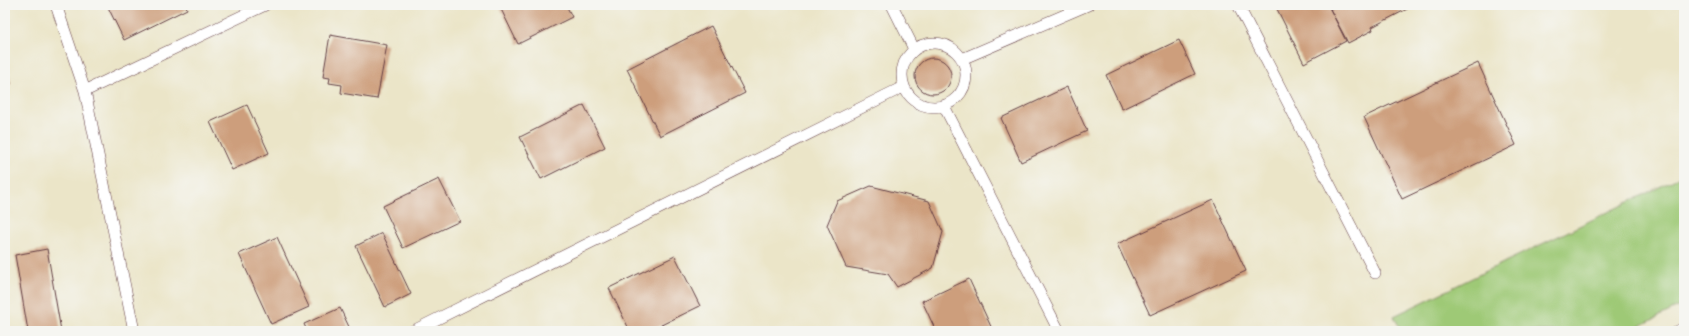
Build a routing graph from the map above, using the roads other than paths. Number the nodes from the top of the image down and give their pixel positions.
1 (56, 5) edge
2 (265, 5) edge
3 (892, 5) edge
4 (1088, 5) edge
5 (1238, 5) edge
6 (914, 49) junction
7 (962, 59) junction
8 (903, 87) junction
9 (85, 91) junction
10 (944, 106) junction
11 (1375, 273) dead end
12 (1684, 328) edge
13 (134, 331) edge
14 (413, 331) edge
15 (1059, 331) edge
16 (1678, 331) edge

1 - 9 lane
2 - 9 lane
3 - 6 lane
4 - 7 lane
5 - 11 lane
6 - 7 lane
6 - 8 lane
7 - 10 lane
8 - 10 lane
8 - 14 lane
9 - 13 lane
10 - 15 lane
12 - 16 lane

